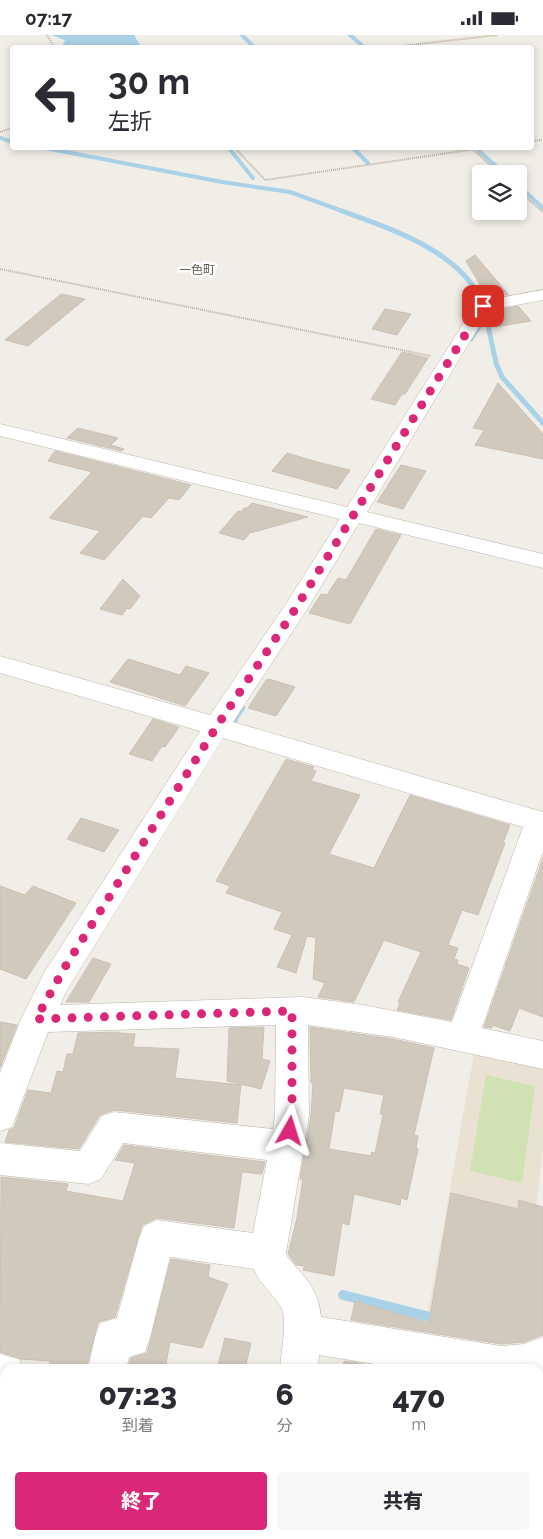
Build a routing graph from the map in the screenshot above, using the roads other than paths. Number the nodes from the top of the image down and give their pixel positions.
1 (543, 295) edge
2 (0, 430) edge
3 (354, 515) junction
4 (543, 561) edge
5 (0, 664) edge
6 (217, 726) junction
7 (541, 823) edge
8 (292, 1011) junction
9 (36, 1019) junction
10 (462, 1039) junction
11 (543, 1055) edge
12 (6, 1079) edge
13 (0, 1116) edge
14 (287, 1146) junction
15 (0, 1159) edge
16 (268, 1253) junction
17 (300, 1351) edge
18 (543, 1356) edge
19 (385, 1358) edge
20 (108, 1364) edge
21 (484, 1364) edge
22 (512, 1364) edge

1 - 3 street
2 - 3 street
3 - 4 street
3 - 6 street
5 - 6 street
6 - 7 street
6 - 9 street
7 - 10 street
8 - 9 street
8 - 10 street
8 - 14 street
9 - 12 street
10 - 11 street
12 - 13 street
14 - 15 street
14 - 16 street
16 - 17 street
16 - 20 street
17 - 19 street
18 - 22 street
19 - 21 street

